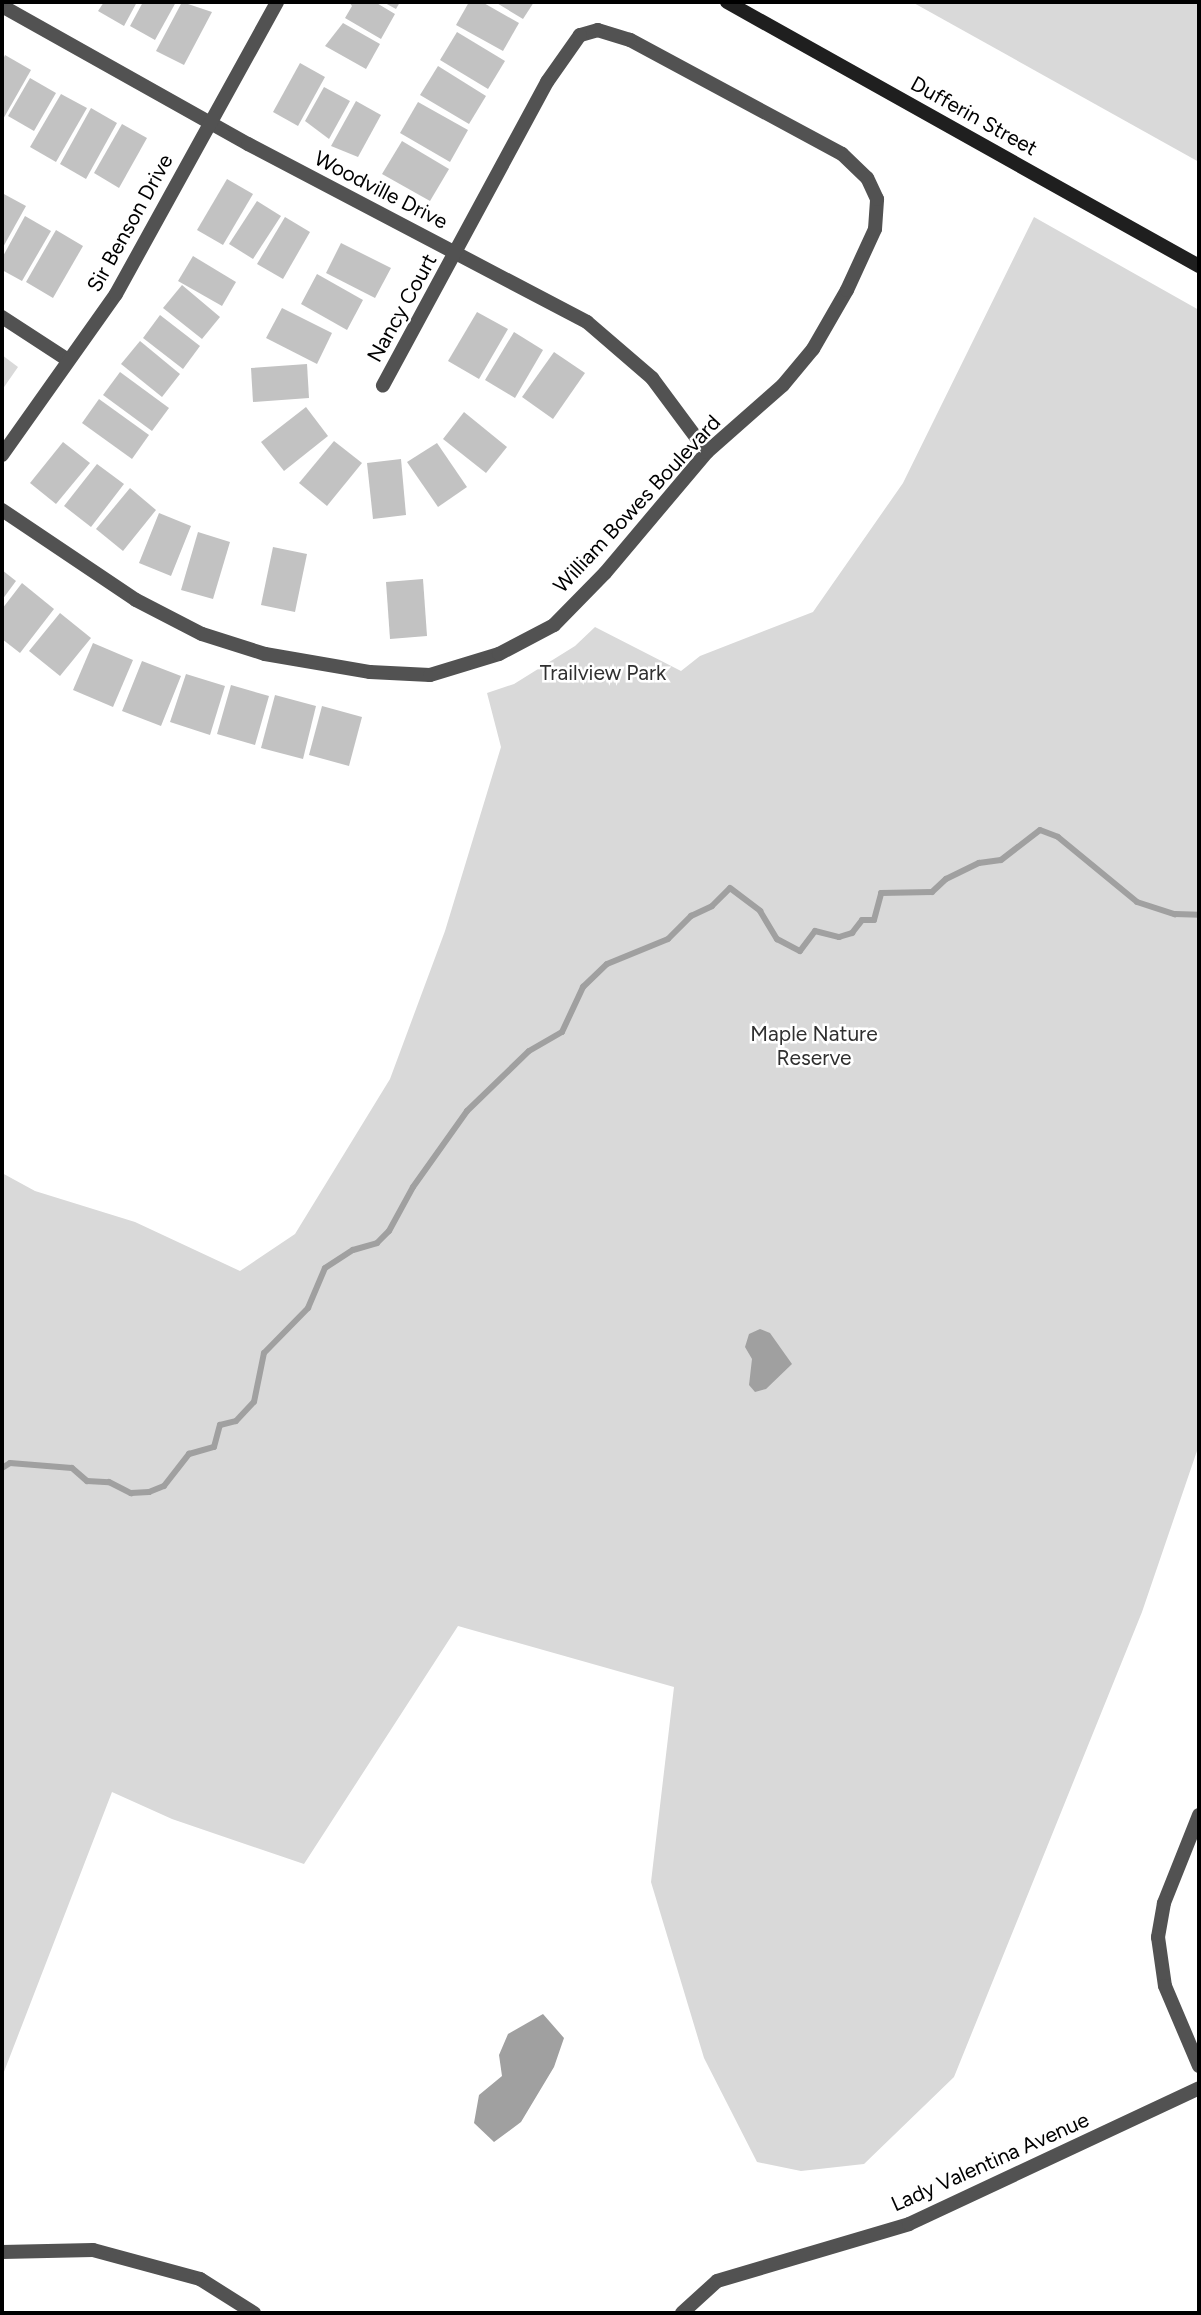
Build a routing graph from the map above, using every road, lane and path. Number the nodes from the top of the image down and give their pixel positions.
1 (277, 2) edge
2 (727, 2) edge
3 (2, 6) edge
4 (210, 122) junction
5 (457, 252) junction
6 (1199, 267) edge
7 (2, 317) edge
8 (68, 360) junction
9 (383, 385) dead end
10 (707, 452) junction
11 (2, 455) edge
12 (2, 510) edge
13 (1199, 1815) edge
14 (1199, 2066) edge
15 (1199, 2088) edge
16 (2, 2252) edge
17 (254, 2313) edge
18 (681, 2313) edge

1 - 4 street, Sir Benson Drive
2 - 6 main road, Dufferin Street
3 - 4 street, Woodville Drive
4 - 5 street, Woodville Drive
4 - 8 street, Sir Benson Drive
5 - 9 street, Nancy Court
5 - 10 street, Woodville Drive
5 - 10 street, William Bowes Boulevard
7 - 8 street
8 - 11 street, Sir Benson Drive
10 - 12 street, William Bowes Boulevard
13 - 14 street
15 - 18 street, Lady Valentina Avenue
16 - 17 street

